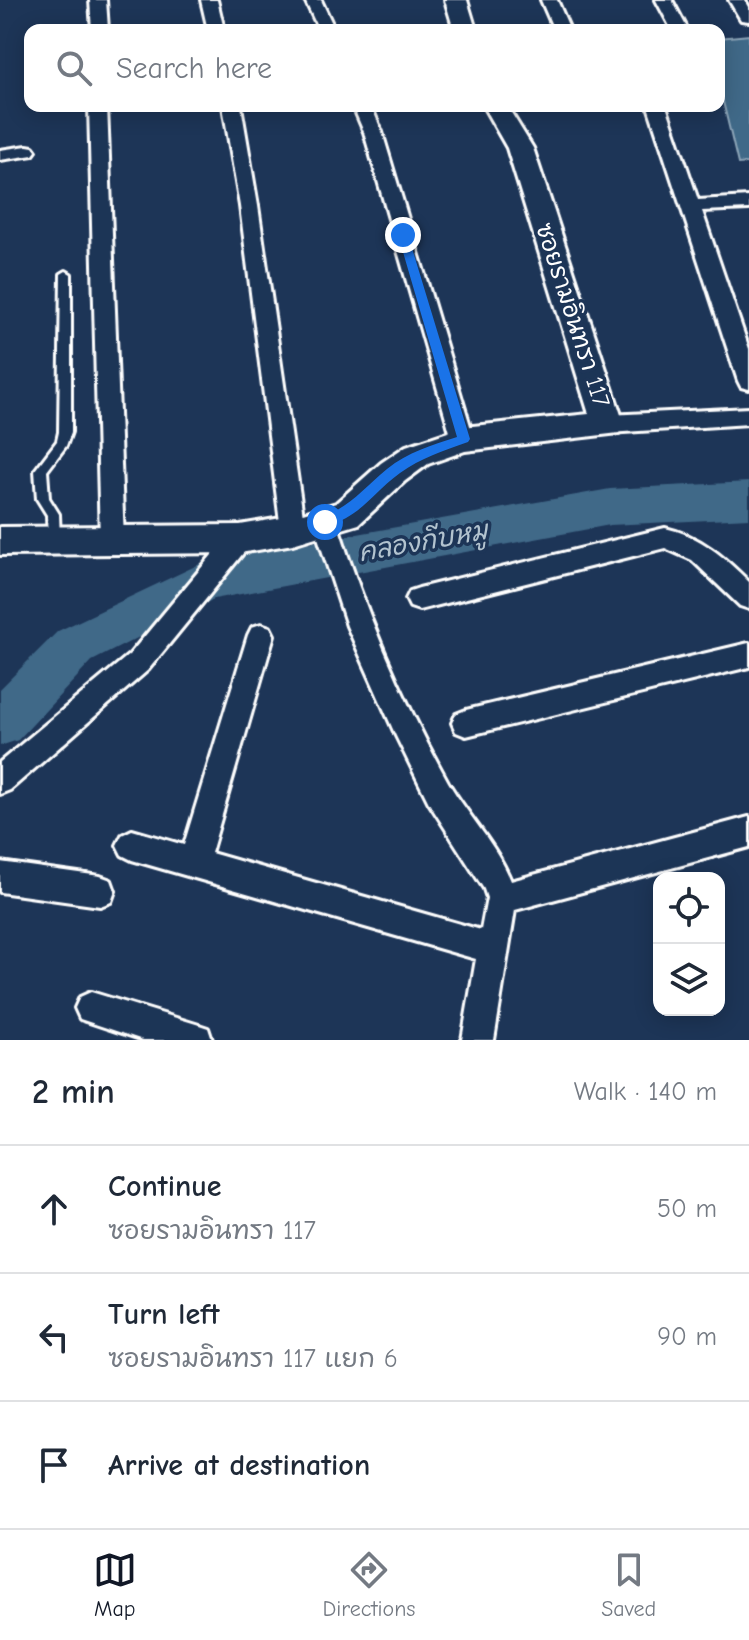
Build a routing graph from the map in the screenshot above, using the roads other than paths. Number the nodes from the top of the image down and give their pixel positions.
1 (98, 0) edge
2 (209, 0) edge
3 (313, 0) edge
4 (456, 0) edge
5 (549, 0) edge
6 (664, 0) edge
7 (100, 24) edge
8 (215, 24) edge
9 (324, 24) edge
10 (463, 24) edge
11 (559, 24) edge
12 (677, 24) edge
13 (98, 112) edge
14 (233, 112) edge
15 (365, 112) edge
16 (499, 112) edge
17 (659, 112) edge
18 (27, 151) dead end
19 (0, 155) edge
20 (749, 203) edge
21 (690, 206) junction
22 (66, 274) dead end
23 (749, 381) edge
24 (749, 416) edge
25 (608, 424) junction
26 (463, 439) junction
27 (293, 530) junction
28 (329, 535) junction
29 (0, 541) edge
30 (54, 541) junction
31 (112, 541) junction
32 (232, 550) junction
33 (749, 598) edge
34 (419, 599) dead end
35 (261, 635) dead end
36 (749, 655) edge
37 (466, 723) dead end
38 (0, 780) edge
39 (749, 832) edge
40 (132, 845) dead end
41 (193, 863) junction
42 (0, 877) edge
43 (100, 891) dead end
44 (502, 898) junction
45 (495, 949) junction
46 (91, 1008) dead end
47 (196, 1040) edge
48 (478, 1040) edge

1 - 7 street
2 - 8 street
3 - 9 street
4 - 10 street
5 - 11 street
6 - 12 street
13 - 31 street
14 - 27 street
15 - 26 street
16 - 25 street, ซอยรามอินทรา 117
17 - 21 street
18 - 19 street
20 - 21 street
21 - 23 street
22 - 30 lane
24 - 25 street
25 - 26 street, ซอยรามอินทรา 117
26 - 28 street, ซอยรามอินทรา 117
27 - 28 street, ซอยรามอินทรา 117
27 - 32 street, ซอยรามอินทรา 117
28 - 44 street
29 - 30 street, ซอยรามอินทรา 117
30 - 31 street, ซอยรามอินทรา 117
31 - 32 street, ซอยรามอินทรา 117
32 - 38 street
33 - 34 street
35 - 41 street
36 - 37 street
39 - 44 street
40 - 41 street
41 - 45 street
42 - 43 street
44 - 45 street
45 - 48 street
46 - 47 street

